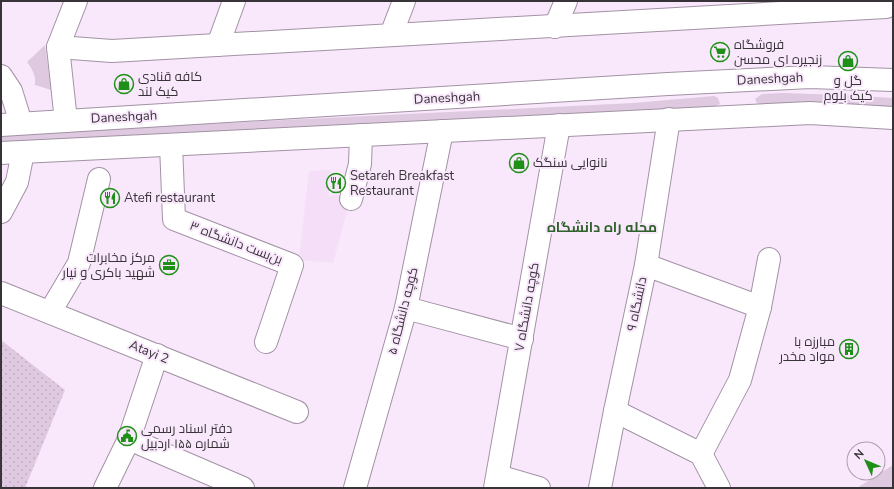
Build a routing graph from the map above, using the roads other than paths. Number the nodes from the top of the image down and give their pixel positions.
1 (76, 1) edge
2 (234, 1) edge
3 (404, 1) edge
4 (566, 1) edge
5 (887, 4) edge
6 (717, 9) edge
7 (555, 27) junction
8 (391, 35) junction
9 (218, 45) junction
10 (58, 47) junction
11 (1, 76) edge
12 (893, 80) edge
13 (726, 82) junction
14 (728, 117) junction
15 (893, 118) edge
16 (669, 119) junction
17 (66, 121) junction
18 (11, 124) edge
19 (559, 125) junction
20 (442, 131) junction
21 (361, 135) junction
22 (171, 145) junction
23 (23, 152) junction
24 (1, 153) edge
25 (99, 179) dead end
26 (351, 199) dead end
27 (1, 212) edge
28 (769, 259) dead end
29 (646, 265) junction
30 (1, 292) edge
31 (760, 307) junction
32 (406, 308) junction
33 (50, 312) junction
34 (522, 339) junction
35 (266, 342) dead end
36 (157, 355) junction
37 (615, 411) junction
38 (297, 412) dead end
39 (129, 438) junction
40 (701, 454) junction
41 (496, 482) edge
42 (105, 488) edge
43 (242, 488) edge
44 (355, 488) edge
45 (539, 488) edge
46 (600, 488) edge
47 (719, 488) edge

1 - 10 street
2 - 9 street
3 - 8 street
4 - 7 street
5 - 6 street
6 - 7 street
7 - 8 street
8 - 9 street
9 - 10 street
10 - 17 street
11 - 18 street
12 - 13 street, Daneshgah
13 - 14 street
13 - 17 street, Daneshgah
14 - 15 street
14 - 16 street
16 - 19 street
16 - 29 street, دانشگاه ۹
17 - 18 street, Daneshgah
19 - 20 street
19 - 34 street, کوچه دانشگاه ۷
20 - 21 street
20 - 32 street, کوچه دانشگاه ۵
21 - 22 street
21 - 26 street
22 - 23 street
22 - 35 street, بن‌بست دانشگاه ۳
23 - 24 street
23 - 27 street
25 - 33 street
28 - 31 street
29 - 31 street
29 - 37 street, دانشگاه ۹
30 - 33 street, Atayi 2
31 - 40 street
32 - 34 street
32 - 44 street, کوچه دانشگاه ۵
33 - 36 street, Atayi 2
34 - 41 street, کوچه دانشگاه ۷
36 - 38 street, Atayi 2
36 - 39 street
37 - 40 street
37 - 46 street, دانشگاه ۹
39 - 42 street
39 - 43 street
40 - 47 street
41 - 45 street

